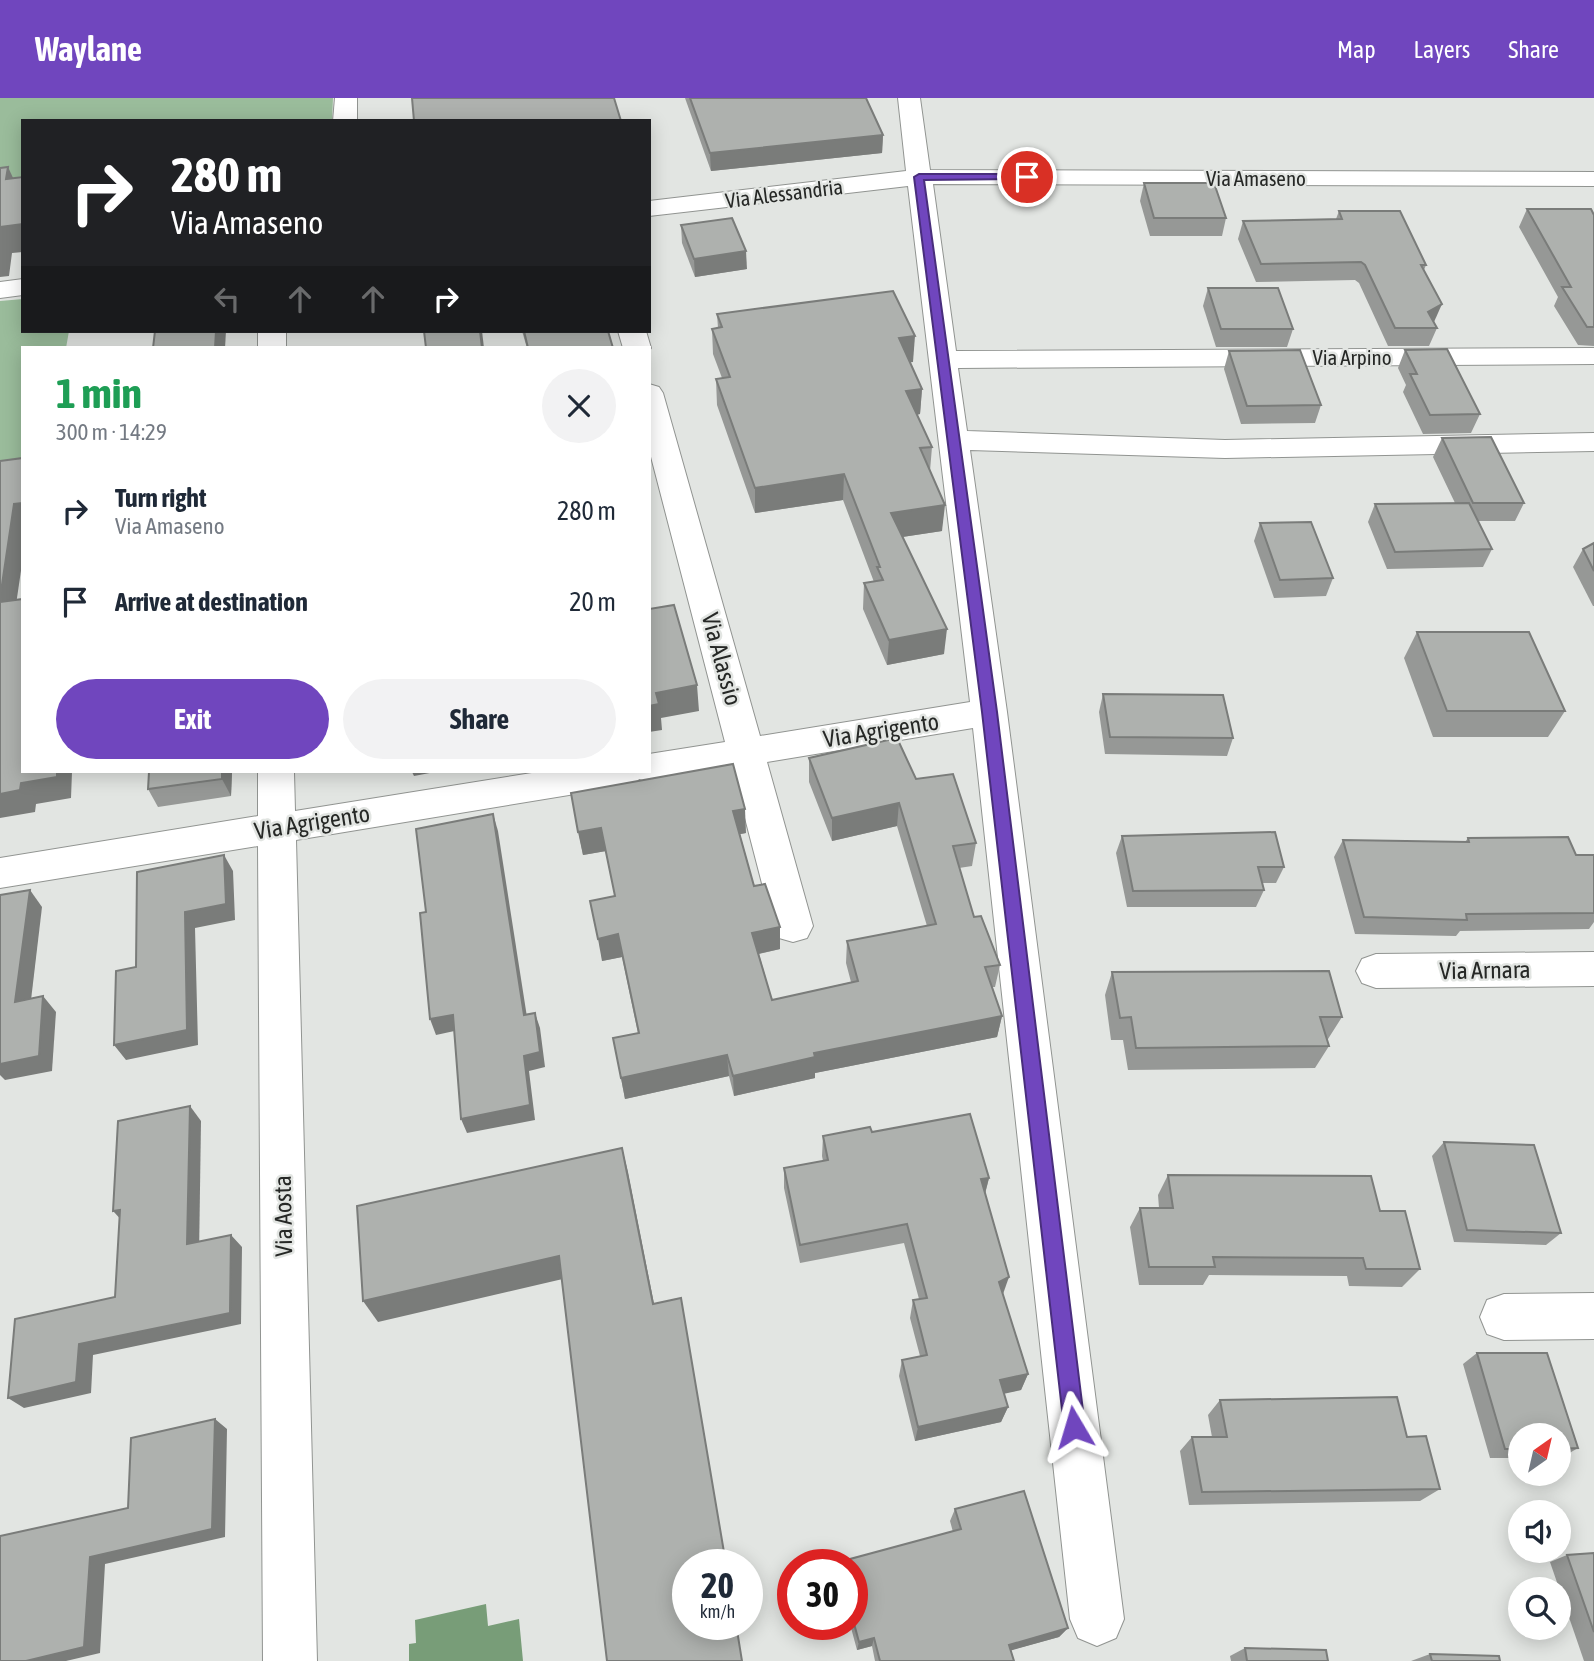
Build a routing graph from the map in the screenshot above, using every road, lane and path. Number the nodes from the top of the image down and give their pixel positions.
1 (346, 98) edge
2 (909, 98) edge
3 (345, 119) edge
4 (919, 177) junction
5 (1594, 179) edge
6 (651, 209) edge
7 (21, 287) edge
8 (0, 290) edge
9 (1594, 356) edge
10 (943, 360) junction
11 (651, 400) edge
12 (954, 440) junction
13 (1594, 442) edge
14 (989, 712) junction
15 (747, 752) junction
16 (651, 768) edge
17 (276, 773) edge
18 (618, 773) edge
19 (277, 828) junction
20 (0, 873) edge
21 (793, 926) dead end
22 (1594, 969) edge
23 (1376, 971) dead end
24 (1594, 1316) edge
25 (1504, 1317) dead end
26 (1097, 1619) dead end
27 (290, 1661) edge

1 - 3 street
2 - 4 street
4 - 5 street, Via Amaseno
4 - 6 street, Via Alessandria
4 - 10 street
7 - 8 street
9 - 10 street, Via Arpino
10 - 12 street
11 - 15 street, Via Alassio
12 - 13 street
12 - 14 street
14 - 15 street, Via Agrigento
14 - 26 street
15 - 16 street, Via Agrigento
15 - 21 street, Via Alassio
17 - 19 street, Via Aosta
18 - 19 street, Via Agrigento
19 - 20 street, Via Agrigento
19 - 27 street, Via Aosta
22 - 23 street, Via Arnara
24 - 25 street

